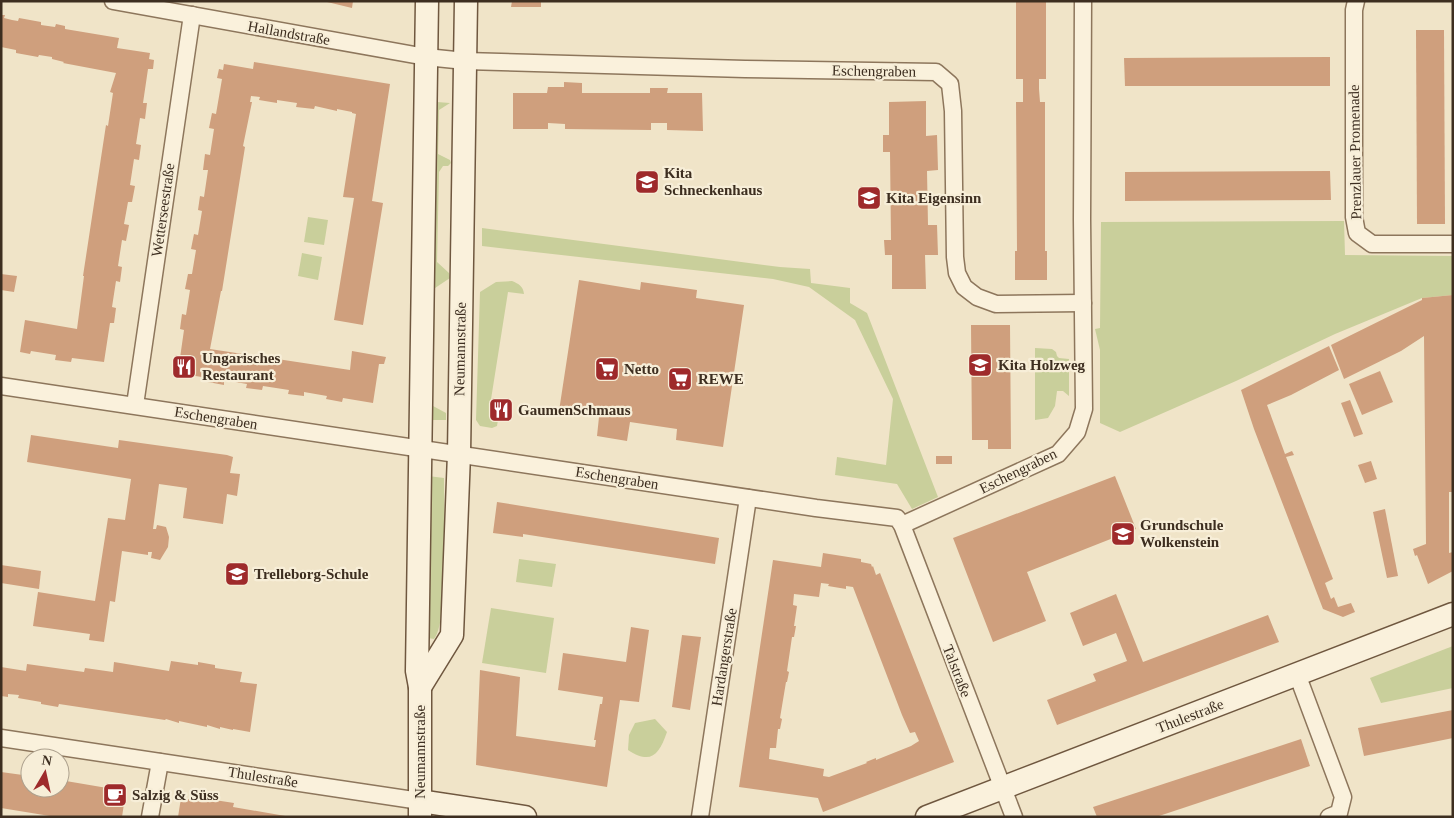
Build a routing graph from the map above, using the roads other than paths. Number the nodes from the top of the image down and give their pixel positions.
1 (113, 1) edge
2 (427, 1) edge
3 (466, 1) edge
4 (1083, 1) edge
5 (1356, 1) edge
6 (192, 15) junction
7 (426, 57) junction
8 (465, 61) junction
9 (1453, 244) edge
10 (1084, 303) junction
11 (1, 386) edge
12 (135, 405) junction
13 (421, 448) junction
14 (459, 454) junction
15 (748, 498) junction
16 (902, 525) junction
17 (1453, 614) edge
18 (1298, 674) junction
19 (420, 687) junction
20 (1, 738) edge
21 (160, 762) junction
22 (1003, 788) junction
23 (420, 809) edge
24 (150, 817) edge
25 (525, 817) edge
26 (700, 817) edge
27 (927, 817) edge
28 (1014, 817) edge
29 (1329, 817) edge

1 - 6 street, Hallandstraße
2 - 7 street, Neumannstraße
3 - 8 street, Neumannstraße
4 - 10 street, Eschengraben
5 - 9 street, Prenzlauer Promenade
6 - 7 street, Hallandstraße
6 - 12 street, Wetterseestraße
7 - 8 street, Hallandstraße
7 - 13 street, Neumannstraße
8 - 10 street, Eschengraben
8 - 14 street, Neumannstraße
10 - 16 street, Eschengraben
11 - 12 street, Eschengraben
12 - 13 street, Eschengraben
13 - 14 street, Eschengraben
13 - 19 street, Neumannstraße
14 - 15 street, Eschengraben
14 - 19 street, Neumannstraße
15 - 16 street, Eschengraben
15 - 26 street, Hardangerstraße
16 - 22 street, Talstraße
17 - 18 street, Thulestraße
18 - 22 street, Thulestraße
18 - 29 street
19 - 23 street, Neumannstraße
20 - 21 street, Thulestraße
21 - 23 street, Thulestraße
21 - 24 street
22 - 27 street, Thulestraße
22 - 28 street, Talstraße
23 - 25 street, Thulestraße

